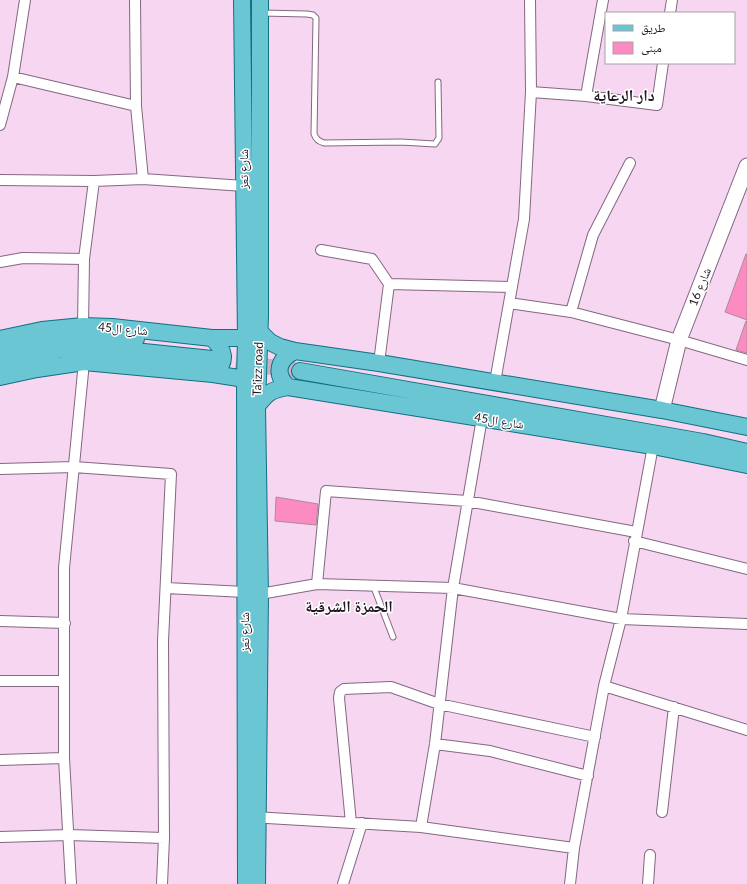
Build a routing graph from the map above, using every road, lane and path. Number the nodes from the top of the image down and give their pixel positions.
1 (25, 0) edge
2 (135, 0) edge
3 (242, 0) edge
4 (530, 0) edge
5 (603, 0) edge
6 (672, 0) edge
7 (260, 6) edge
8 (670, 12) edge
9 (663, 64) edge
10 (13, 77) junction
11 (438, 82) dead end
12 (531, 92) junction
13 (586, 96) junction
14 (136, 106) junction
15 (0, 125) edge
16 (630, 163) dead end
17 (746, 172) edge
18 (143, 179) junction
19 (0, 180) edge
20 (94, 181) junction
21 (244, 186) junction
22 (321, 250) dead end
23 (84, 259) junction
24 (0, 262) edge
25 (389, 284) junction
26 (512, 287) junction
27 (509, 303) junction
28 (571, 312) junction
29 (83, 326) junction
30 (253, 335) junction
31 (0, 339) edge
32 (678, 340) junction
33 (0, 351) edge
34 (213, 355) junction
35 (747, 360) edge
36 (298, 361) junction
37 (84, 362) junction
38 (0, 363) edge
39 (379, 363) junction
40 (0, 377) edge
41 (244, 379) junction
42 (495, 382) junction
43 (288, 387) junction
44 (257, 406) junction
45 (662, 410) junction
46 (482, 418) junction
47 (747, 427) edge
48 (747, 438) edge
49 (653, 446) junction
50 (747, 452) edge
51 (747, 465) edge
52 (74, 467) junction
53 (0, 469) edge
54 (467, 501) junction
55 (635, 536) junction
56 (747, 569) edge
57 (317, 584) junction
58 (373, 586) junction
59 (166, 588) junction
60 (453, 588) junction
61 (252, 593) junction
62 (621, 619) junction
63 (0, 621) edge
64 (65, 623) junction
65 (747, 624) edge
66 (393, 636) dead end
67 (0, 682) edge
68 (64, 682) junction
69 (604, 686) junction
70 (439, 704) junction
71 (674, 707) junction
72 (747, 730) edge
73 (595, 737) junction
74 (434, 744) junction
75 (64, 758) junction
76 (0, 760) edge
77 (588, 776) junction
78 (662, 812) dead end
79 (252, 817) junction
80 (351, 823) junction
81 (362, 824) junction
82 (421, 827) junction
83 (69, 835) junction
84 (0, 838) edge
85 (164, 838) junction
86 (574, 848) junction
87 (650, 855) dead end
88 (71, 884) edge
89 (162, 884) edge
90 (246, 884) edge
91 (258, 884) edge
92 (343, 884) edge
93 (570, 884) edge
94 (648, 884) edge

1 - 10 street
2 - 14 street
3 - 21 main road, شارع تعز
4 - 12 street
5 - 13 street
6 - 8 street
7 - 11 lane
7 - 30 main road, شارع تعز
9 - 13 street
10 - 14 street
10 - 15 street
12 - 13 street
12 - 26 street
14 - 18 street
16 - 28 street
17 - 32 street, شارع 16
18 - 20 street
18 - 21 street
19 - 20 street
20 - 23 street
21 - 30 main road, شارع تعز
22 - 25 street
23 - 24 street
23 - 29 street
25 - 26 street
25 - 39 street
26 - 27 street
27 - 28 street
27 - 42 street
28 - 32 street
29 - 31 main road, شارع ال45
29 - 34 main road, شارع ال45
30 - 34 main road, شارع ال45
30 - 36 main road, شارع ال45
30 - 41 main road, Ta'izz road
30 - 44 main road, Ta'izz road
32 - 35 street
32 - 45 street, شارع 16
33 - 34 main road, شارع ال45
34 - 37 main road, شارع ال45
34 - 38 main road, شارع ال45
34 - 41 main road, شارع ال45
36 - 39 main road, شارع ال45
36 - 43 main road
36 - 48 main road, شارع ال45
36 - 50 main road, شارع ال45
37 - 40 main road, شارع ال45
37 - 52 street
39 - 42 main road, شارع ال45
41 - 61 main road, شارع تعز
42 - 45 main road, شارع ال45
43 - 44 main road, شارع ال45
43 - 46 main road, شارع ال45
44 - 61 main road, شارع تعز
45 - 47 main road, شارع ال45
46 - 49 main road, شارع ال45
46 - 54 street
49 - 51 main road, شارع ال45
49 - 55 street
52 - 53 street
52 - 59 street
52 - 64 street
54 - 55 street
54 - 57 street
54 - 60 street
55 - 56 street
55 - 62 street
57 - 58 street
57 - 61 street
58 - 60 street
58 - 66 lane
59 - 61 street
59 - 85 street
60 - 62 street
60 - 70 street
61 - 79 main road, شارع تعز
62 - 65 street
62 - 69 street
63 - 64 street
64 - 68 street
67 - 68 street
68 - 75 street
69 - 71 street
69 - 73 street
70 - 73 street
70 - 74 street
70 - 80 street
71 - 72 street
71 - 78 street
73 - 77 street
74 - 77 street
74 - 82 street
75 - 76 street
75 - 83 street
77 - 86 street
79 - 80 street
79 - 90 main road, شارع تعز
79 - 91 main road, شارع تعز
80 - 81 street
81 - 82 street
81 - 92 street
82 - 86 street
83 - 84 street
83 - 85 street
83 - 88 street
85 - 89 street
86 - 93 street
87 - 94 street

